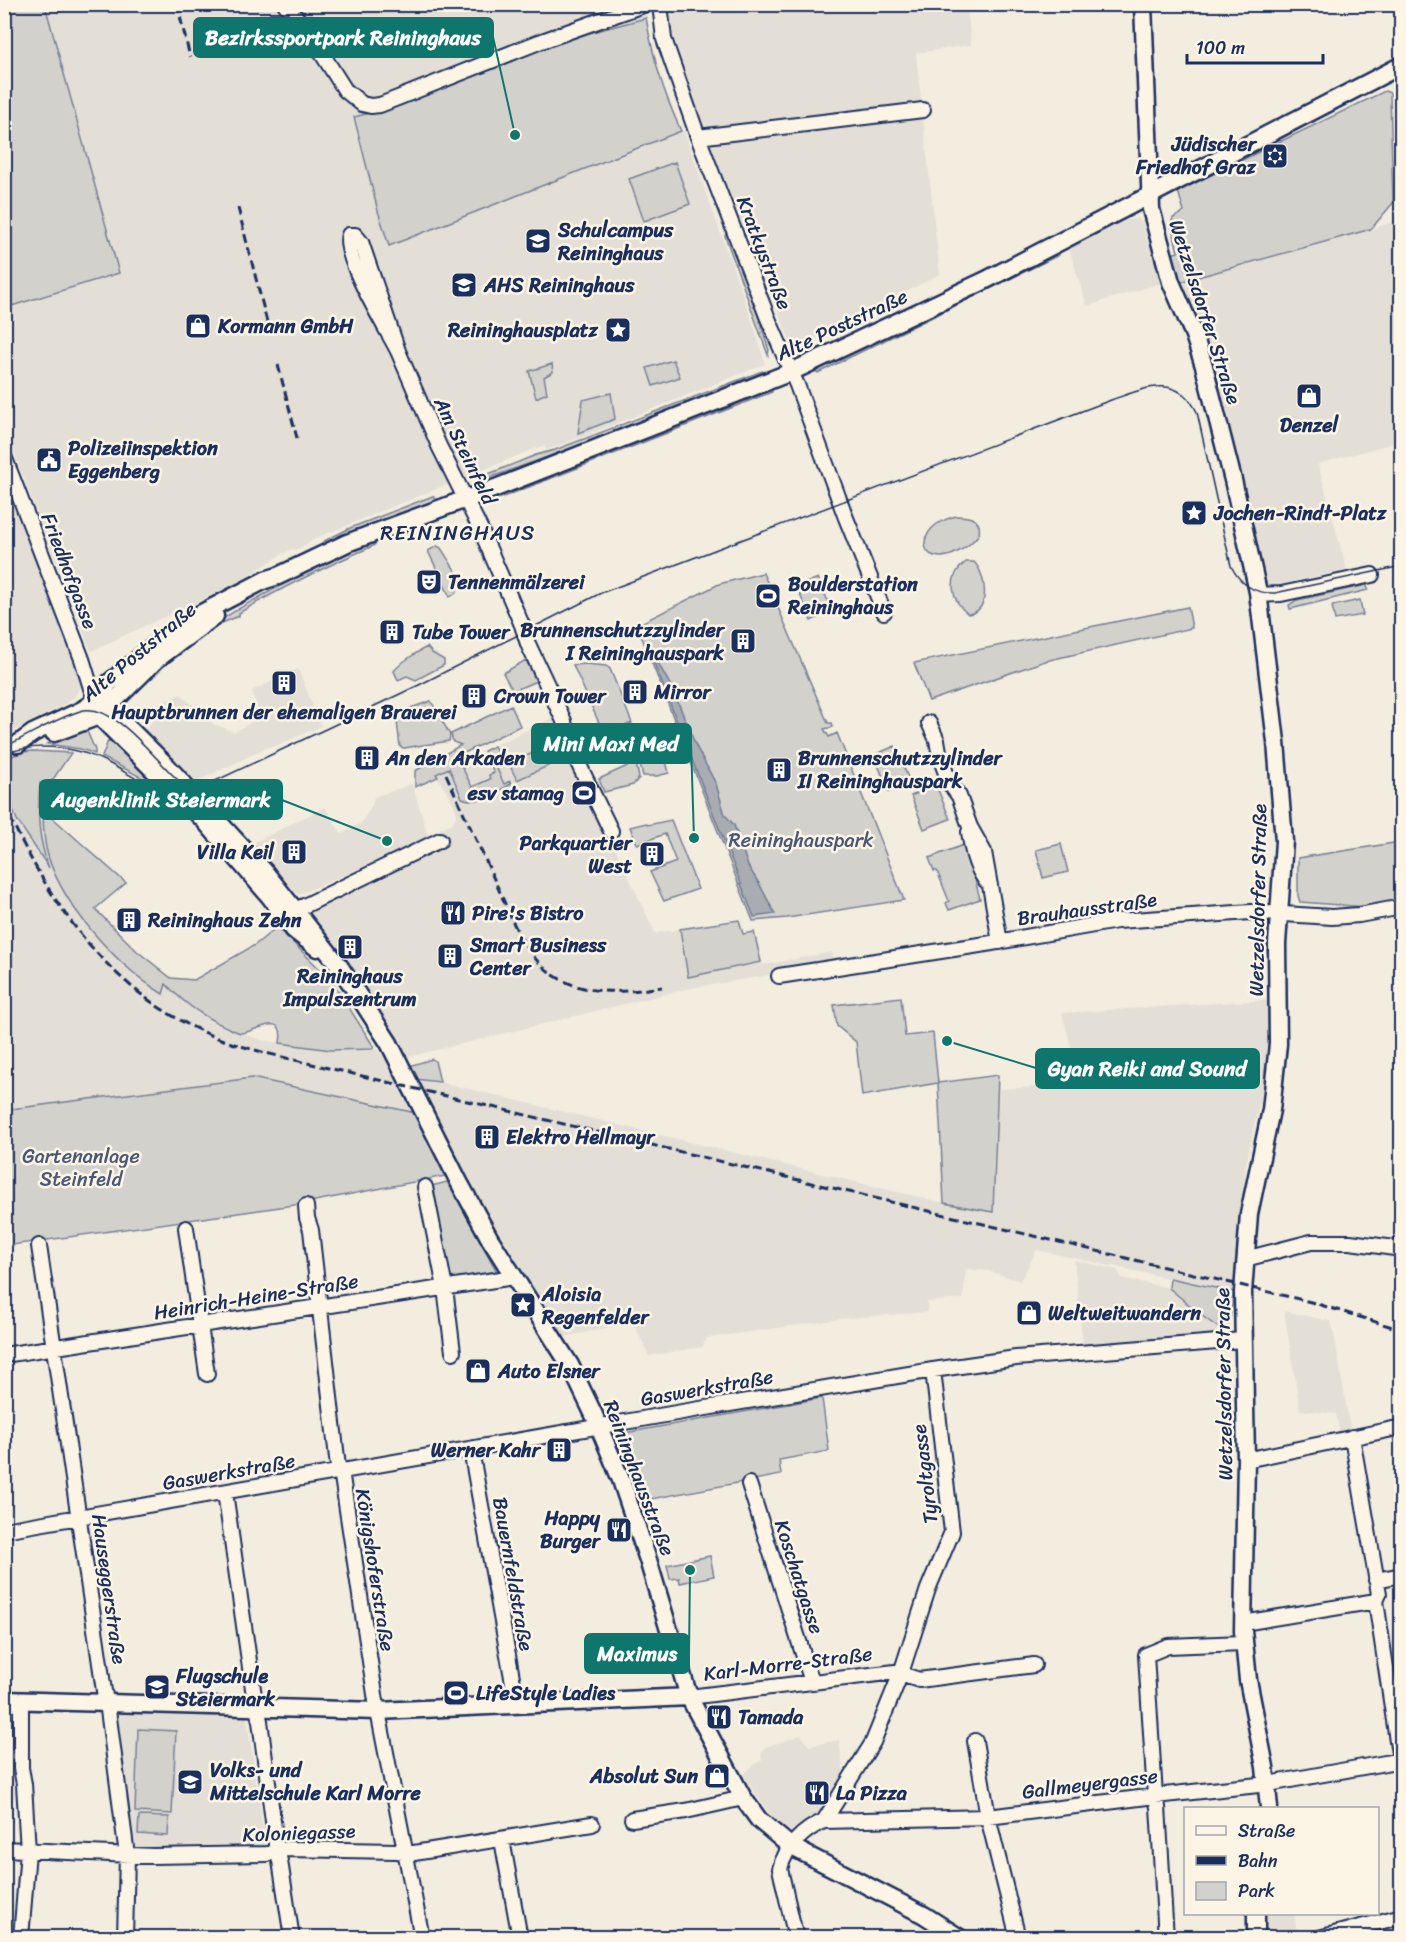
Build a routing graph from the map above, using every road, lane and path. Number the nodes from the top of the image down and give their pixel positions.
1 (285, 4) edge
2 (646, 4) edge
3 (660, 4) edge
4 (1143, 4) edge
5 (1401, 65) edge
6 (923, 110) dead end
7 (698, 137) junction
8 (1149, 196) junction
9 (398, 351) junction
10 (791, 372) junction
11 (4, 456) edge
12 (466, 498) junction
13 (1372, 575) dead end
14 (1259, 595) junction
15 (884, 612) dead end
16 (101, 708) junction
17 (929, 723) dead end
18 (11, 747) edge
19 (611, 831) dead end
20 (440, 840) dead end
21 (1401, 907) edge
22 (288, 911) junction
23 (1279, 915) junction
24 (1000, 942) junction
25 (779, 976) dead end
26 (425, 1187) dead end
27 (306, 1206) dead end
28 (186, 1228) dead end
29 (39, 1246) dead end
30 (1401, 1248) edge
31 (1245, 1258) junction
32 (513, 1277) junction
33 (445, 1288) junction
34 (320, 1306) junction
35 (200, 1325) junction
36 (1243, 1340) junction
37 (54, 1349) junction
38 (453, 1352) dead end
39 (4, 1355) edge
40 (933, 1370) junction
41 (207, 1374) dead end
42 (599, 1427) junction
43 (1401, 1427) edge
44 (1352, 1437) junction
45 (471, 1450) junction
46 (1246, 1460) junction
47 (339, 1473) junction
48 (749, 1484) dead end
49 (225, 1492) junction
50 (79, 1518) junction
51 (4, 1530) edge
52 (1401, 1575) edge
53 (1376, 1580) junction
54 (1376, 1601) junction
55 (1243, 1623) junction
56 (1243, 1643) junction
57 (1034, 1665) dead end
58 (901, 1673) junction
59 (812, 1682) junction
60 (689, 1697) junction
61 (13, 1700) edge
62 (106, 1703) junction
63 (517, 1705) junction
64 (258, 1707) junction
65 (378, 1711) junction
66 (975, 1741) dead end
67 (1401, 1765) edge
68 (1268, 1784) junction
69 (1155, 1796) junction
70 (743, 1798) junction
71 (1269, 1807) edge
72 (988, 1817) junction
73 (632, 1819) dead end
74 (824, 1821) junction
75 (592, 1824) dead end
76 (502, 1840) junction
77 (790, 1846) junction
78 (4, 1849) edge
79 (27, 1851) junction
80 (277, 1852) junction
81 (405, 1852) junction
82 (127, 1855) junction
83 (1256, 1915) edge
84 (1401, 1916) edge
85 (21, 1938) edge
86 (125, 1938) edge
87 (292, 1938) edge
88 (422, 1938) edge
89 (520, 1938) edge
90 (796, 1938) edge
91 (960, 1938) edge
92 (1018, 1938) edge
93 (1166, 1938) edge
94 (1256, 1938) edge
95 (1319, 1938) edge

1 - 2 street
3 - 7 street, Kratkystraße
4 - 8 main road, Wetzelsdorfer Straße
5 - 8 main road, Alte Poststraße
6 - 7 street
7 - 10 street, Kratkystraße
8 - 10 main road, Alte Poststraße
8 - 14 main road, Wetzelsdorfer Straße
9 - 9 street, Am Steinfeld
9 - 12 street, Am Steinfeld
10 - 12 main road, Alte Poststraße
10 - 15 street, Kratkystraße
11 - 16 street, Friedhofgasse
12 - 16 main road, Alte Poststraße
12 - 19 street, Am Steinfeld
13 - 14 street
14 - 23 main road, Wetzelsdorfer Straße
16 - 18 main road, Alte Poststraße
16 - 22 main road, Reininghausstraße
17 - 24 street
20 - 22 street
21 - 23 street, Brauhausstraße
22 - 32 main road, Reininghausstraße
23 - 24 street, Brauhausstraße
23 - 31 main road, Wetzelsdorfer Straße
24 - 25 street, Brauhausstraße
26 - 33 street
27 - 34 street, Königshoferstraße
28 - 35 street
29 - 37 street, Hauseggerstraße
30 - 31 street
31 - 36 main road, Wetzelsdorfer Straße
32 - 33 street, Heinrich-Heine-Straße
32 - 42 main road, Reininghausstraße
33 - 34 street, Heinrich-Heine-Straße
33 - 38 street
34 - 35 street, Heinrich-Heine-Straße
34 - 47 street, Königshoferstraße
35 - 37 street, Heinrich-Heine-Straße
35 - 41 street
36 - 40 street, Gaswerkstraße
36 - 46 main road, Wetzelsdorfer Straße
37 - 39 street, Heinrich-Heine-Straße
37 - 50 street, Hauseggerstraße
40 - 42 street, Gaswerkstraße
40 - 58 street, Tyroltgasse
42 - 45 street, Gaswerkstraße
42 - 60 main road, Reininghausstraße
43 - 44 street
44 - 46 street
44 - 53 street
45 - 47 street, Gaswerkstraße
45 - 63 street, Bauernfeldstraße
46 - 55 main road, Wetzelsdorfer Straße
47 - 49 street, Gaswerkstraße
47 - 65 street, Königshoferstraße
48 - 59 street, Koschatgasse
49 - 50 street, Gaswerkstraße
49 - 64 street
50 - 51 street, Gaswerkstraße
50 - 62 street, Hauseggerstraße
52 - 53 street
53 - 54 street
54 - 55 street
54 - 67 street
55 - 56 main road, Wetzelsdorfer Straße
56 - 68 main road, Wetzelsdorfer Straße
56 - 69 street
57 - 58 street, Karl-Morre-Straße
58 - 59 street, Karl-Morre-Straße
58 - 74 street
59 - 60 street, Karl-Morre-Straße
60 - 63 main road, Karl-Morre-Straße
60 - 70 main road, Reininghausstraße
61 - 62 main road, Karl-Morre-Straße
61 - 79 street
62 - 64 main road, Karl-Morre-Straße
62 - 82 street, Hauseggerstraße
63 - 65 main road, Karl-Morre-Straße
64 - 65 main road, Karl-Morre-Straße
64 - 80 street
65 - 81 street, Königshoferstraße
66 - 72 street
67 - 68 street, Gallmeyergasse
68 - 69 street, Gallmeyergasse
68 - 71 main road, Wetzelsdorfer Straße
69 - 72 street, Gallmeyergasse
69 - 93 street
70 - 73 street
70 - 77 main road, Reininghausstraße
72 - 74 street, Gallmeyergasse
72 - 92 street
74 - 77 street
75 - 76 street, Koloniegasse
76 - 81 street, Koloniegasse
76 - 89 street
77 - 90 street
77 - 91 main road, Reininghausstraße
78 - 79 street, Koloniegasse
79 - 82 street, Koloniegasse
79 - 85 street
80 - 81 street, Koloniegasse
80 - 82 street, Koloniegasse
80 - 87 street
81 - 88 street, Königshoferstraße
82 - 86 street, Hauseggerstraße
83 - 94 main road
84 - 95 street

